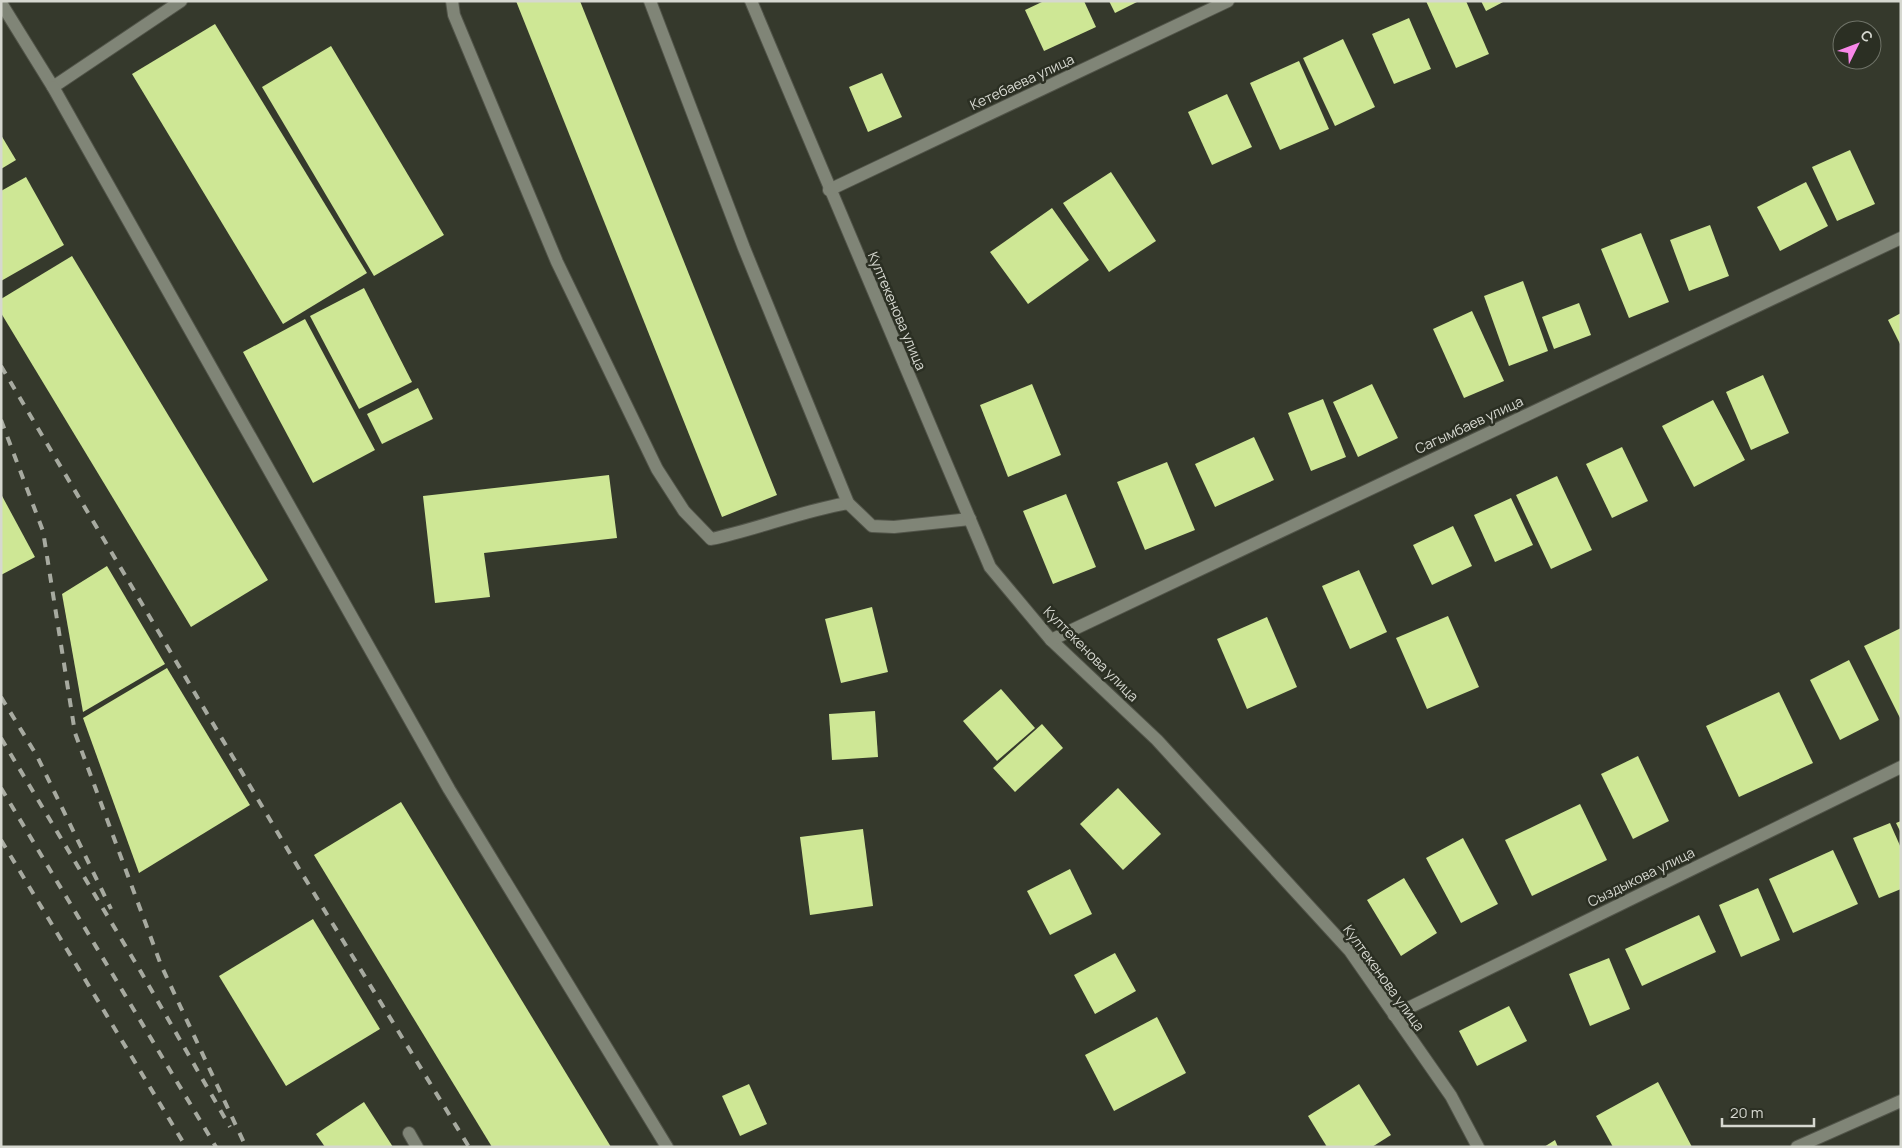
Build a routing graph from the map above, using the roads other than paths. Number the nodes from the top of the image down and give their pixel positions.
1 (181, 1) edge
2 (452, 1) edge
3 (650, 1) edge
4 (751, 1) edge
5 (1228, 1) edge
6 (1, 3) edge
7 (53, 87) junction
8 (829, 190) junction
9 (1901, 238) edge
10 (848, 504) junction
11 (970, 519) junction
12 (1051, 640) junction
13 (1901, 767) edge
14 (1394, 1015) junction
15 (1901, 1101) edge
16 (408, 1133) dead end
17 (417, 1147) edge
18 (666, 1147) edge
19 (1478, 1147) edge
20 (1797, 1147) edge

1 - 7 street
2 - 10 street
3 - 10 street
4 - 8 street, Култекенова улица
5 - 8 street, Кетебаева улица
6 - 7 street
7 - 18 street
8 - 11 street, Култекенова улица
9 - 12 street, Сагымбаев улица
10 - 11 street
11 - 12 street, Култекенова улица
12 - 14 street, Култекенова улица
13 - 14 street, Сыздыкова улица
14 - 19 street, Култекенова улица
15 - 20 street
16 - 17 street

